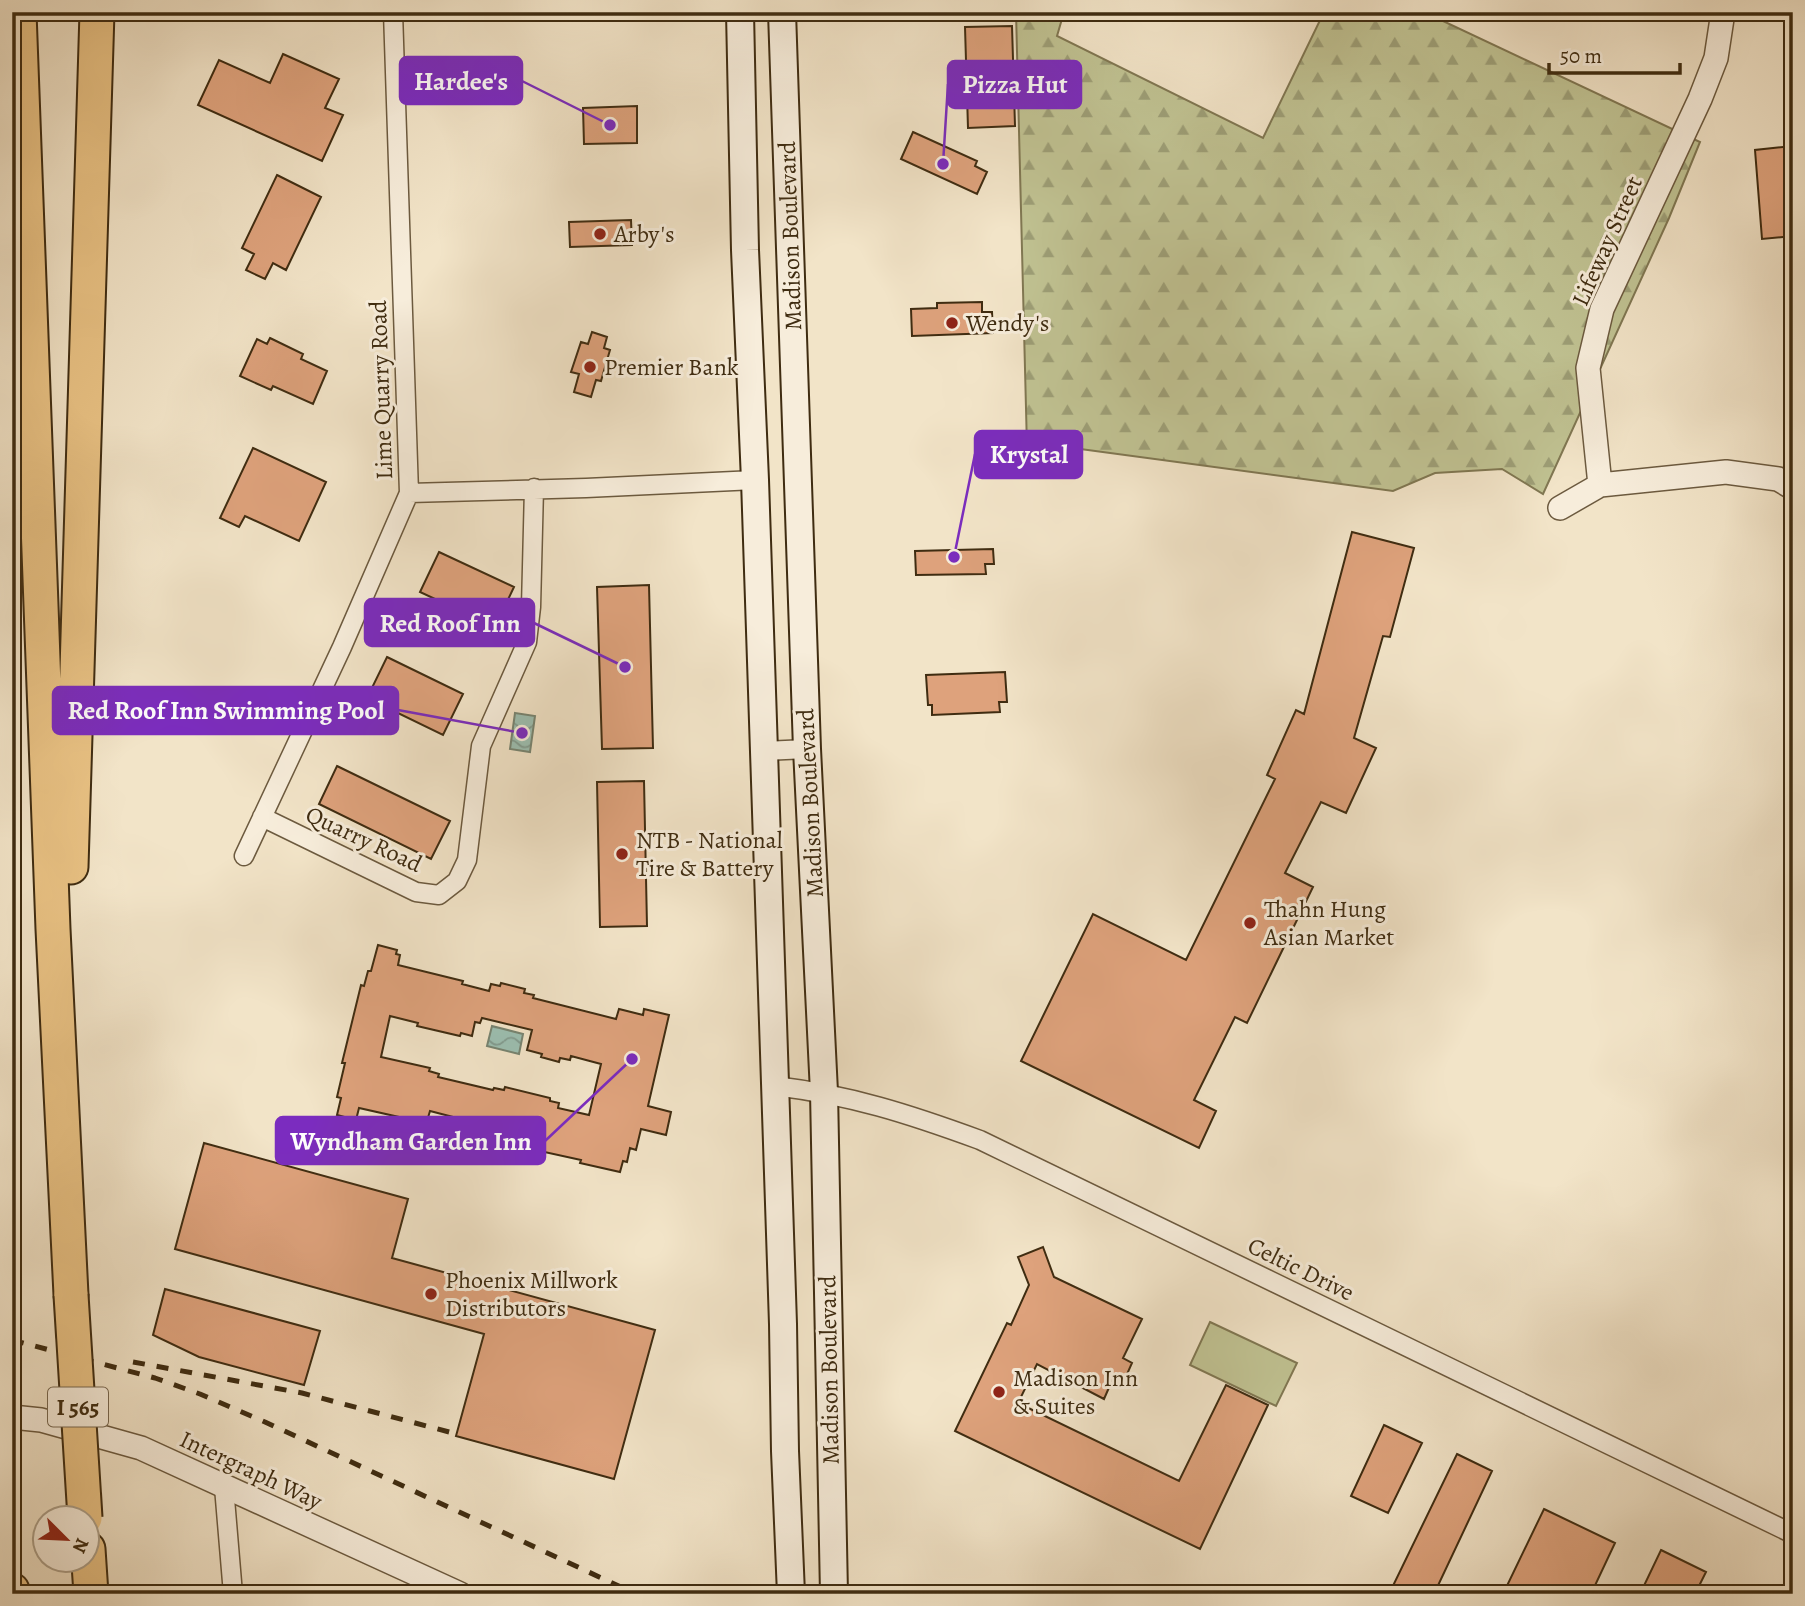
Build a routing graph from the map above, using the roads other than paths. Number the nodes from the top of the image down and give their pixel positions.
1 (19, 12) edge
2 (393, 12) edge
3 (740, 12) edge
4 (782, 12) edge
5 (1720, 17) edge
6 (96, 19) edge
7 (755, 480) junction
8 (1600, 485) junction
9 (534, 488) junction
10 (1793, 488) edge
11 (409, 493) junction
12 (1560, 508) dead end
13 (807, 750) junction
14 (764, 751) junction
15 (262, 817) junction
16 (244, 856) dead end
17 (775, 1086) junction
18 (824, 1092) junction
19 (65, 1174) junction
20 (12, 1417) edge
21 (224, 1487) junction
22 (84, 1504) edge
23 (789, 1507) junction
24 (1793, 1534) edge
25 (90, 1574) edge
26 (91, 1594) edge
27 (233, 1594) edge
28 (460, 1594) edge
29 (778, 1594) edge
30 (791, 1594) edge
31 (834, 1594) edge

1 - 19 highway, I 565
2 - 11 street, Lime Quarry Road
3 - 7 main road, Madison Boulevard
4 - 13 main road, Madison Boulevard
5 - 8 street, Lifeway Street
6 - 19 highway
7 - 9 street
7 - 14 main road, Madison Boulevard
8 - 10 street
8 - 12 street
9 - 11 street
9 - 15 street, Quarry Road
11 - 15 street, Lime Quarry Road
13 - 14 street
13 - 18 main road, Madison Boulevard
14 - 17 main road, Madison Boulevard
15 - 16 street, Lime Quarry Road
17 - 18 street, Celtic Drive
17 - 23 main road, Madison Boulevard
18 - 24 street, Celtic Drive
18 - 31 main road, Madison Boulevard
19 - 22 highway, I 565, bridge
20 - 21 street, Intergraph Way
21 - 27 street
21 - 28 street, Intergraph Way
23 - 29 main road
23 - 30 main road, Madison Boulevard
25 - 26 highway

